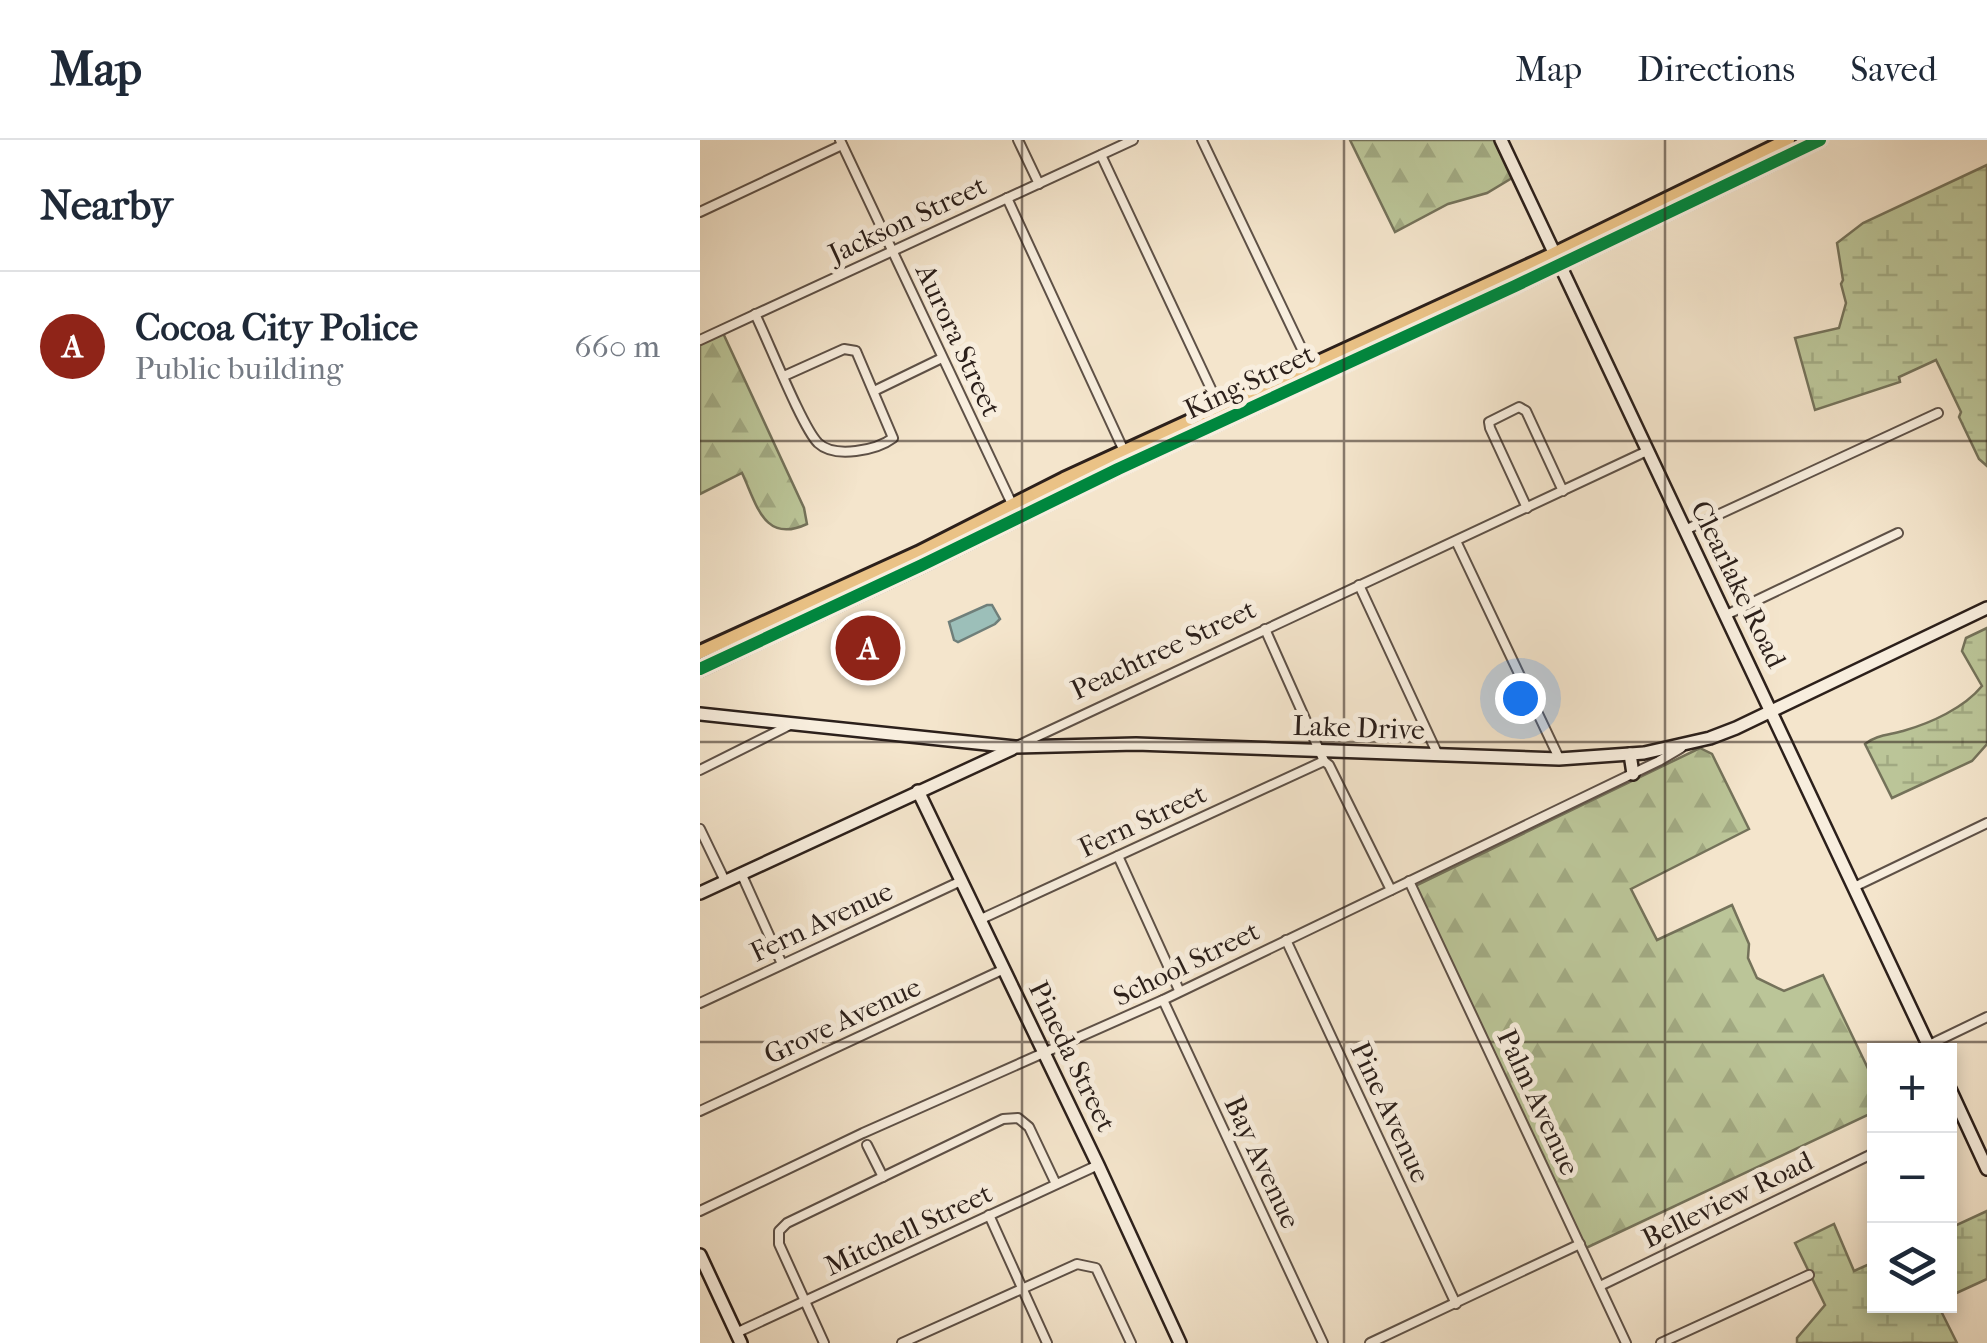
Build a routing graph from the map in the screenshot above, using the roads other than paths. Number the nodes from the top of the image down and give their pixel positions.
1 (1018, 140) edge
2 (1133, 140) edge
3 (1202, 140) edge
4 (1501, 140) edge
5 (1820, 140) edge
6 (841, 143) edge
7 (1114, 144) edge
8 (1797, 144) edge
9 (1101, 155) junction
10 (1039, 184) junction
11 (1007, 198) junction
12 (700, 212) edge
13 (892, 251) junction
14 (1557, 260) junction
15 (756, 314) junction
16 (700, 340) edge
17 (1329, 357) junction
18 (942, 358) junction
19 (1310, 366) junction
20 (784, 376) junction
21 (874, 391) junction
22 (1938, 412) dead end
23 (1223, 414) junction
24 (1124, 451) junction
25 (1647, 451) junction
26 (1563, 491) junction
27 (1012, 504) junction
28 (1527, 508) junction
29 (1685, 530) junction
30 (1898, 533) dead end
31 (942, 540) junction
32 (1456, 541) junction
33 (967, 542) junction
34 (892, 578) junction
35 (1359, 586) junction
36 (1987, 608) edge
37 (1726, 615) junction
38 (1264, 629) junction
39 (700, 652) edge
40 (700, 669) edge
41 (1774, 712) junction
42 (700, 714) edge
43 (790, 724) junction
44 (1050, 730) junction
45 (967, 742) junction
46 (1688, 744) junction
47 (1052, 746) junction
48 (1016, 747) junction
49 (1438, 754) junction
50 (1630, 754) junction
51 (1316, 757) junction
52 (1559, 759) junction
53 (976, 764) junction
54 (700, 770) edge
55 (1633, 774) junction
56 (918, 791) junction
57 (1987, 823) edge
58 (700, 829) edge
59 (1118, 856) junction
60 (741, 874) junction
61 (961, 880) junction
62 (725, 881) junction
63 (1410, 881) junction
64 (1854, 887) junction
65 (1391, 890) junction
66 (700, 893) edge
67 (979, 920) junction
68 (1286, 940) junction
69 (782, 964) junction
70 (1002, 970) junction
71 (1179, 990) junction
72 (1163, 1000) junction
73 (700, 1003) edge
74 (1987, 1017) edge
75 (1928, 1043) edge
76 (1939, 1043) edge
77 (1042, 1052) junction
78 (700, 1111) edge
79 (1957, 1117) edge
80 (867, 1145) dead end
81 (1867, 1156) edge
82 (1098, 1164) junction
83 (1987, 1169) edge
84 (883, 1177) junction
85 (1056, 1184) junction
86 (700, 1212) edge
87 (989, 1215) junction
88 (1580, 1244) junction
89 (700, 1254) edge
90 (1809, 1276) dead end
91 (1600, 1286) junction
92 (1022, 1288) junction
93 (805, 1302) junction
94 (1456, 1304) junction
95 (738, 1338) edge
96 (1624, 1340) edge
97 (824, 1343) edge
98 (902, 1343) edge
99 (1048, 1343) edge
100 (1131, 1343) edge
101 (1180, 1343) edge
102 (1323, 1343) edge
103 (1370, 1343) edge
104 (1610, 1343) edge
105 (1661, 1343) edge

1 - 10 street
2 - 7 street, Jackson Street
3 - 19 street
4 - 14 street, Clearlake Road
5 - 8 main road, King Street
6 - 12 street
6 - 13 street, Aurora Street
7 - 9 street, Jackson Street
8 - 14 main road, King Street
9 - 10 street, Jackson Street
9 - 23 street
10 - 11 street, Jackson Street
11 - 13 street, Jackson Street
11 - 24 street
13 - 15 street, Jackson Street
13 - 18 street, Aurora Street
14 - 17 main road, King Street
14 - 23 main road, King Street
14 - 25 street, Clearlake Road
15 - 16 street, Jackson Street
15 - 20 street
17 - 19 main road, King Street
17 - 23 main road
18 - 21 street
18 - 27 street, Aurora Street
19 - 23 main road, King Street
20 - 21 street
20 - 21 street
22 - 29 street
23 - 24 main road, King Street
23 - 33 main road, King Street
24 - 27 main road, King Street
25 - 26 street, Peachtree Street
25 - 29 street, Clearlake Road
26 - 28 street, Peachtree Street
26 - 28 street
27 - 31 main road, King Street
27 - 33 main road
28 - 32 street, Peachtree Street
29 - 37 street, Clearlake Road
30 - 37 street
31 - 34 main road
31 - 39 main road, King Street
32 - 35 street, Peachtree Street
32 - 52 street
33 - 34 main road, King Street
34 - 40 main road, King Street
35 - 38 street, Peachtree Street
35 - 49 street
36 - 41 street, Lake Drive
37 - 41 street, Clearlake Road
38 - 44 street, Peachtree Street
38 - 51 street
41 - 46 street, Lake Drive
41 - 64 street, Clearlake Road
42 - 43 street, Lake Drive
43 - 45 street, Lake Drive
43 - 54 street
44 - 47 street
44 - 48 street, Peachtree Street
45 - 48 street, Lake Drive
45 - 53 street
46 - 50 street, Lake Drive
46 - 55 street, School Street
47 - 48 street, Lake Drive
47 - 51 street, Lake Drive
48 - 53 street, Peachtree Street
49 - 51 street, Lake Drive
49 - 52 street, Lake Drive
50 - 52 street, Lake Drive
50 - 55 street
51 - 59 street, Fern Street
51 - 65 street
53 - 56 street, Peachtree Street
55 - 63 street, School Street
56 - 60 street, Peachtree Street
56 - 61 street, Pineda Street
57 - 64 street
58 - 62 street
59 - 67 street, Fern Street
59 - 71 street
60 - 62 street, Peachtree Street
60 - 69 street
61 - 67 street, Pineda Street
61 - 69 street, Fern Avenue
62 - 66 street, Peachtree Street
63 - 65 street, School Street
63 - 88 street, Palm Avenue
64 - 75 street, Clearlake Road
65 - 68 street, School Street
67 - 70 street, Pineda Street
68 - 71 street, School Street
68 - 94 street, Pine Avenue
69 - 73 street, Fern Avenue
70 - 77 street, Pineda Street
70 - 78 street, Grove Avenue
71 - 72 street, School Street
72 - 77 street, School Street
72 - 102 street, Bay Avenue
74 - 76 street
77 - 82 street, Pineda Street
77 - 86 street, School Street
79 - 83 street
80 - 84 street
81 - 91 street, Belleview Road
82 - 85 street, Mitchell Street
82 - 101 street, Pineda Street
84 - 85 street
84 - 93 street
85 - 87 street, Mitchell Street
87 - 92 street
87 - 93 street, Mitchell Street
88 - 91 street, Palm Avenue
88 - 94 street
89 - 95 street
90 - 105 street
91 - 96 street, Palm Avenue
92 - 98 street
92 - 99 street
92 - 100 street
93 - 95 street, Mitchell Street
93 - 97 street
94 - 103 street
96 - 104 street

